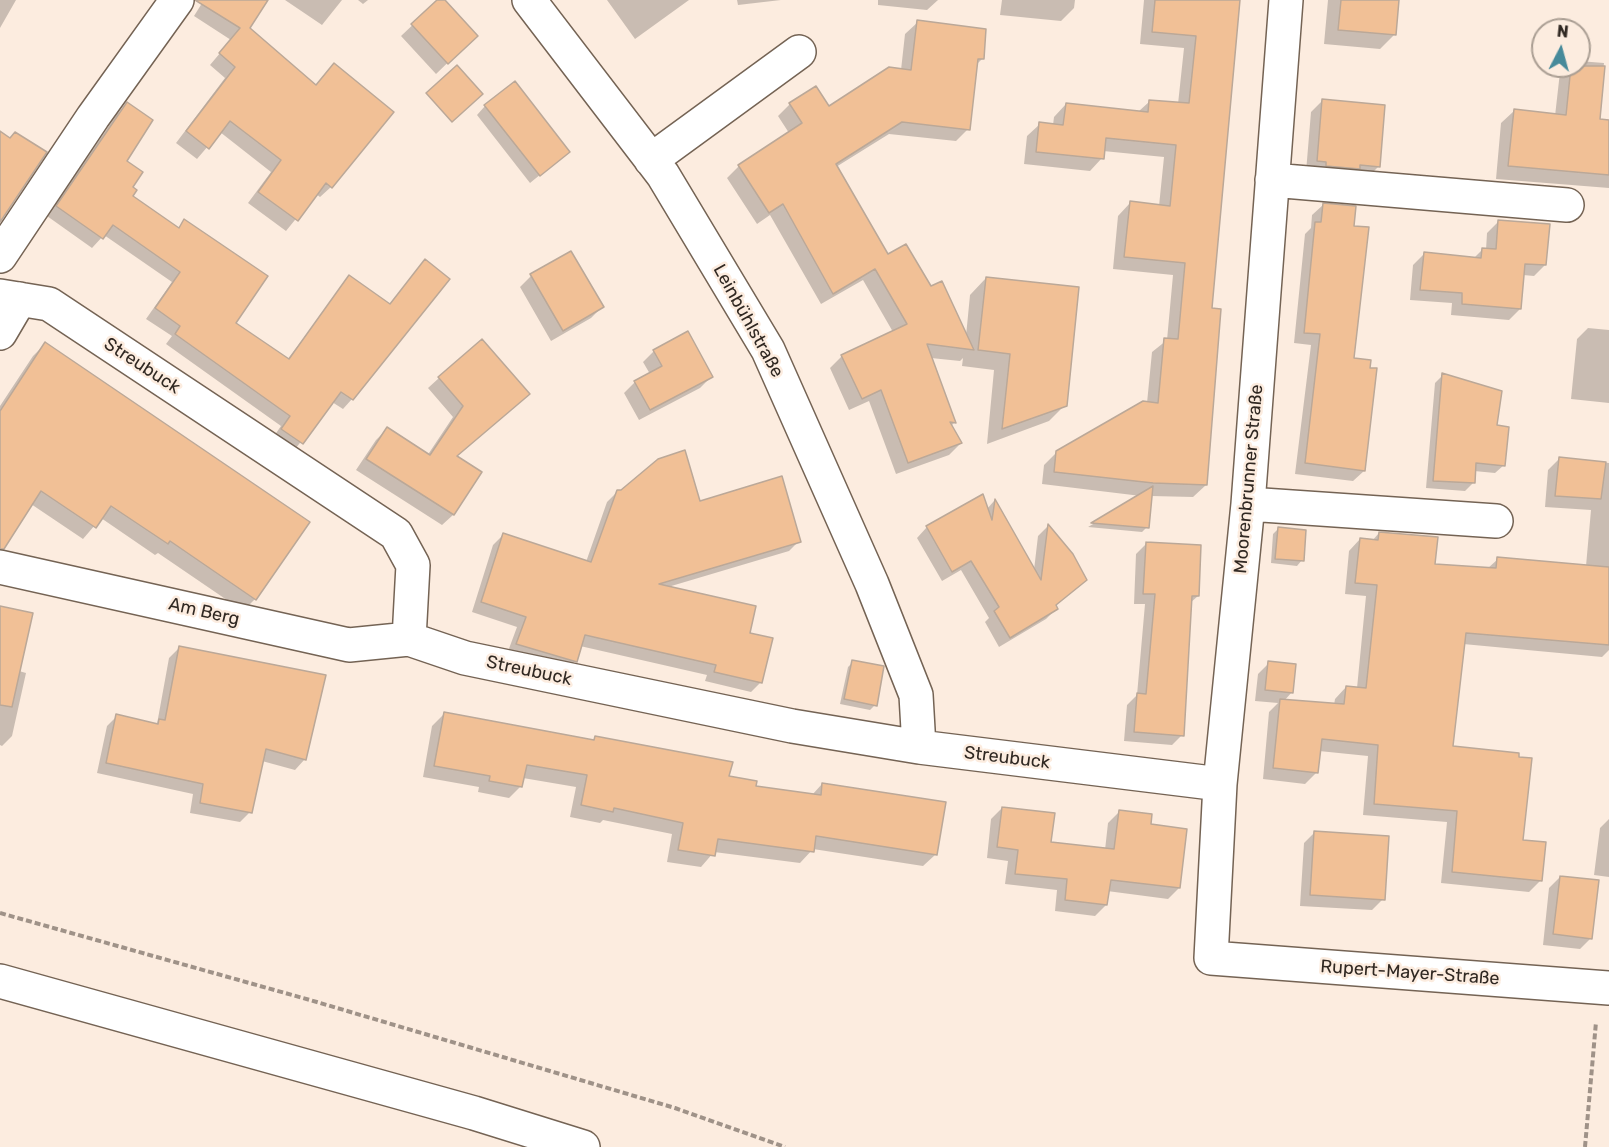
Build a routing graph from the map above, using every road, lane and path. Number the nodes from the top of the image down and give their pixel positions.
1 (177, 0) edge
2 (529, 0) edge
3 (1286, 0) edge
4 (799, 52) dead end
5 (651, 160) junction
6 (1272, 180) junction
7 (1566, 205) dead end
8 (0, 256) edge
9 (10, 298) edge
10 (0, 333) edge
11 (1248, 504) junction
12 (1496, 521) dead end
13 (0, 567) edge
14 (409, 639) junction
15 (919, 747) junction
16 (1221, 784) junction
17 (0, 914) edge
18 (1211, 958) joint
19 (0, 981) edge
20 (1604, 988) edge
21 (583, 1147) edge
22 (786, 1147) edge
23 (1585, 1147) edge

1 - 8 main road
2 - 5 main road, Leinbühlstraße
3 - 6 main road, Moorenbrunner Straße
4 - 5 main road
5 - 15 main road, Leinbühlstraße
6 - 7 main road
6 - 11 main road, Moorenbrunner Straße
9 - 10 main road
9 - 14 main road, Streubuck
11 - 12 main road
11 - 16 main road, Moorenbrunner Straße
13 - 14 main road, Am Berg
14 - 15 main road, Streubuck
15 - 16 main road, Streubuck
16 - 18 main road, Moorenbrunner Straße
17 - 22 path
18 - 20 main road, Rupert-Mayer-Straße
19 - 21 main road
20 - 23 path

